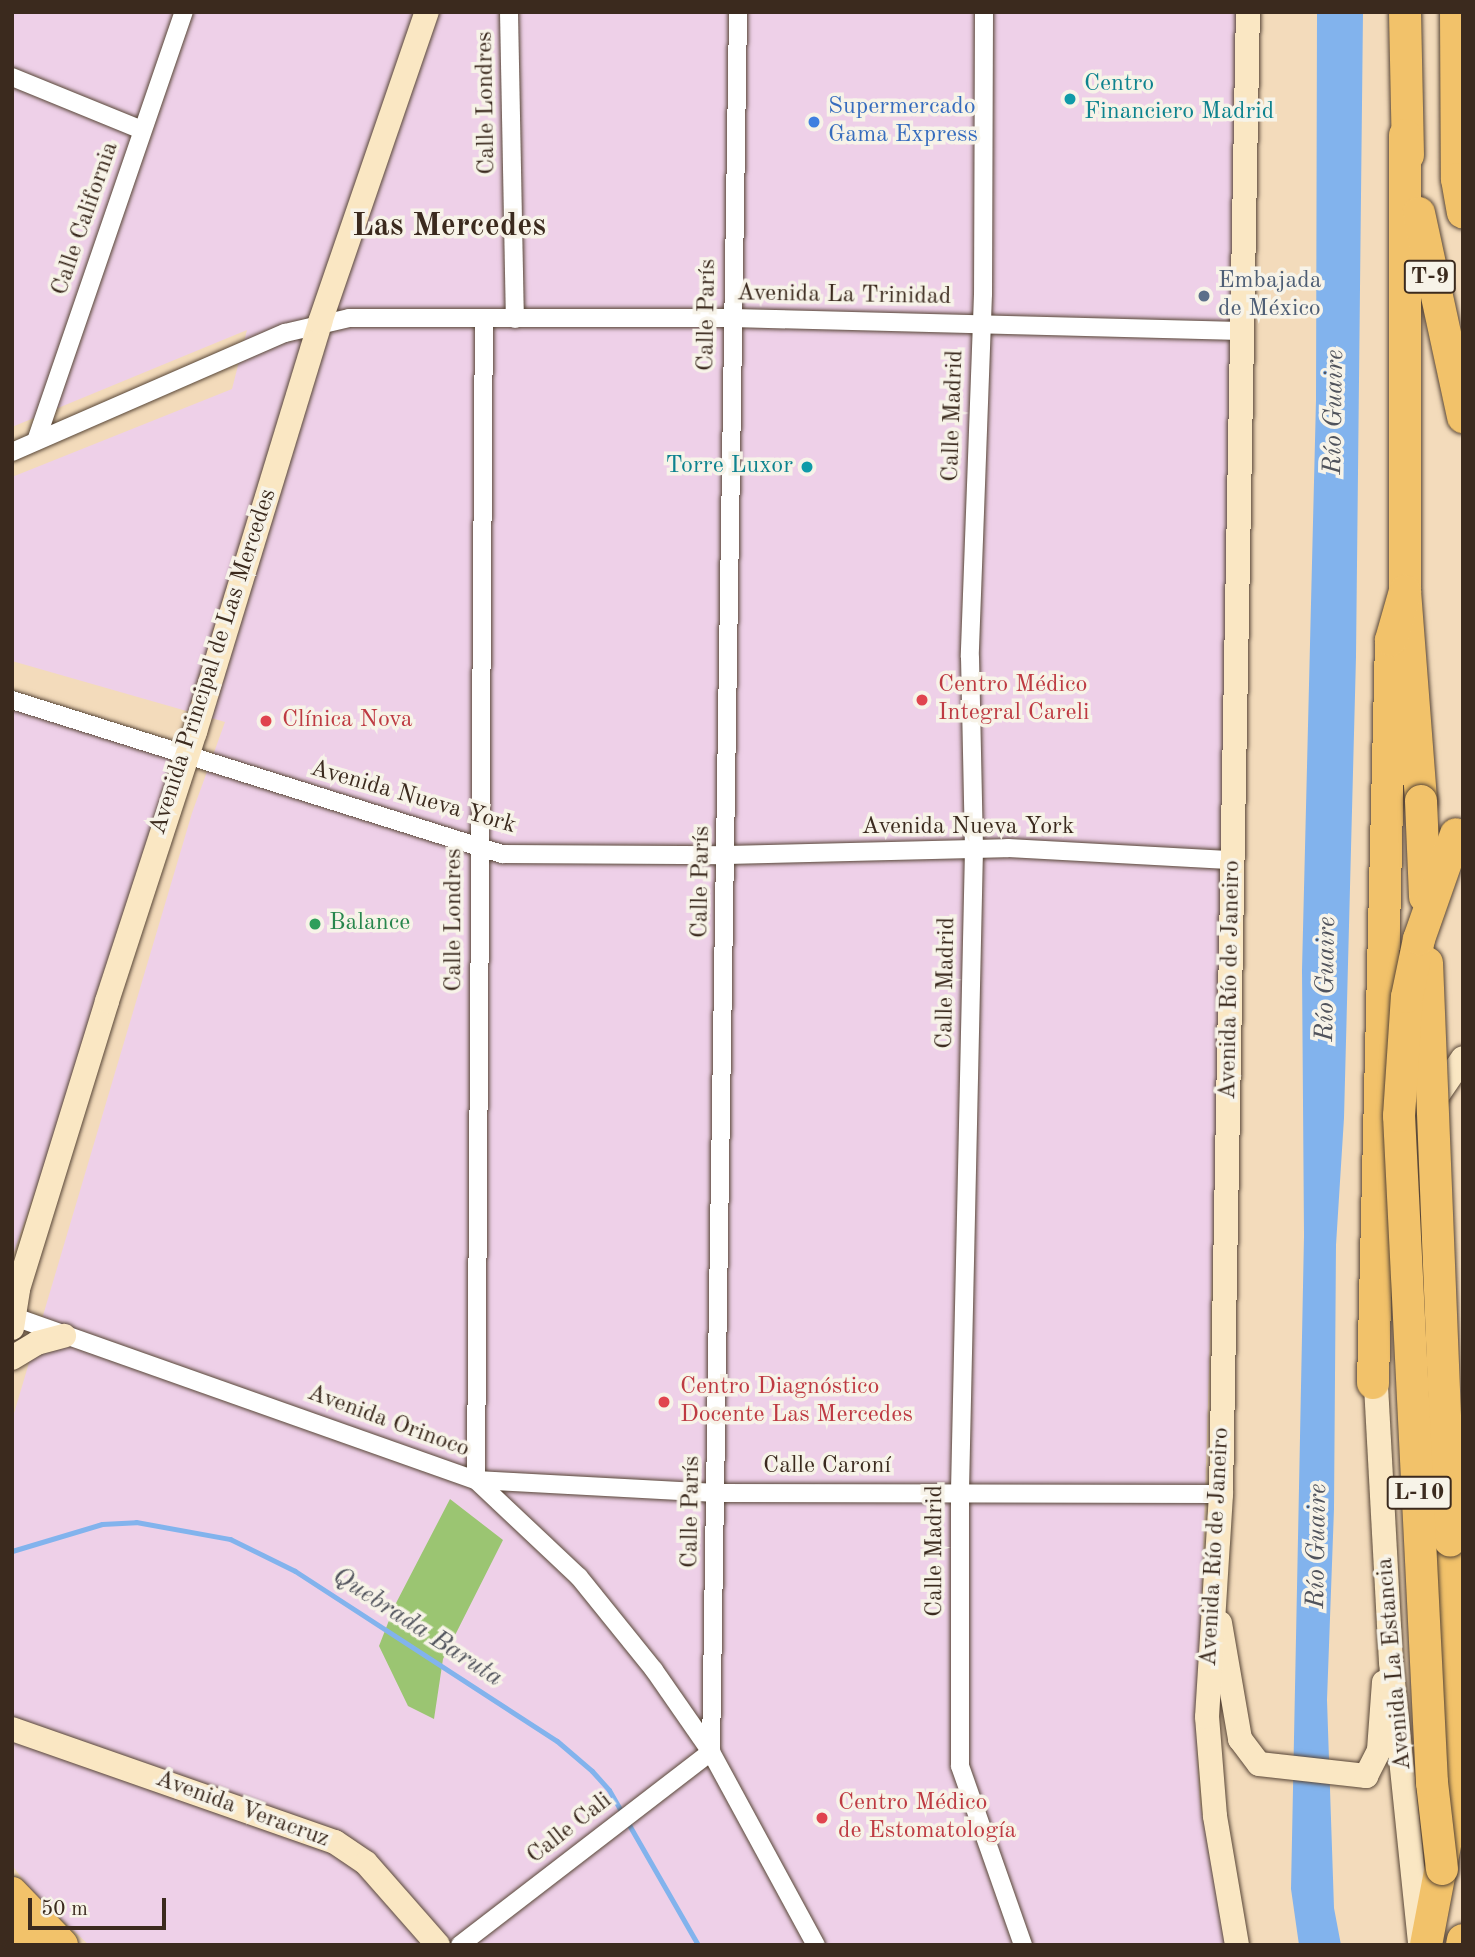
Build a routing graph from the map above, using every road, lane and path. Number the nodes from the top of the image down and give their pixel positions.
1 (184, 12) edge
2 (427, 12) edge
3 (509, 12) edge
4 (738, 12) edge
5 (984, 12) edge
6 (1248, 12) edge
7 (1405, 12) edge
8 (1456, 12) edge
9 (12, 77) edge
10 (1460, 105) edge
11 (142, 130) junction
12 (1405, 135) junction
13 (1463, 212) edge
14 (484, 318) junction
15 (515, 318) junction
16 (732, 318) junction
17 (320, 322) junction
18 (982, 322) junction
19 (1241, 331) junction
20 (1463, 417) edge
21 (36, 441) junction
22 (12, 452) edge
23 (1405, 591) junction
24 (12, 700) edge
25 (187, 755) junction
26 (1461, 830) edge
27 (482, 848) junction
28 (974, 849) junction
29 (727, 855) junction
30 (1233, 860) junction
31 (1463, 1058) edge
32 (13, 1320) edge
33 (64, 1336) junction
34 (12, 1358) edge
35 (1373, 1383) junction
36 (1463, 1469) edge
37 (476, 1480) junction
38 (960, 1490) junction
39 (717, 1493) junction
40 (1221, 1494) junction
41 (1217, 1609) junction
42 (1390, 1621) junction
43 (1391, 1662) junction
44 (12, 1729) edge
45 (711, 1752) junction
46 (1442, 1869) junction
47 (12, 1880) edge
48 (12, 1893) edge
49 (12, 1933) edge
50 (1420, 1943) edge
51 (23, 1945) edge
52 (62, 1945) edge
53 (75, 1945) edge
54 (438, 1945) edge
55 (460, 1945) edge
56 (816, 1945) edge
57 (1023, 1945) edge
58 (1237, 1945) edge

1 - 11 street, Calle California
2 - 17 street, Avenida Principal de Las Mercedes
3 - 15 street, Calle Londres
4 - 16 street, Calle París
5 - 18 street, Calle Madrid
6 - 19 street, Avenida Río de Janeiro
7 - 12 highway, T-9
8 - 10 highway
9 - 11 street
10 - 13 highway
11 - 21 street, Calle California
12 - 20 highway, T-9
12 - 23 highway
14 - 15 street, Avenida La Trinidad
14 - 17 street, Avenida La Trinidad
14 - 27 street, Calle Londres
15 - 16 street, Avenida La Trinidad
16 - 18 street, Avenida La Trinidad
16 - 29 street, Calle París
17 - 21 street, Avenida La Trinidad
17 - 25 street, Avenida Principal de Las Mercedes
18 - 19 street, Avenida La Trinidad
18 - 28 street, Calle Madrid
19 - 30 street, Avenida Río de Janeiro
21 - 22 street, Avenida La Trinidad
23 - 35 highway
23 - 46 highway, L-10, bridge
24 - 25 street, Avenida Nueva York
25 - 27 street, Avenida Nueva York
25 - 32 street, Avenida Principal de Las Mercedes
26 - 46 highway, L-10, bridge
27 - 29 street, Avenida Nueva York
27 - 37 street, Calle Londres
28 - 29 street, Avenida Nueva York
28 - 30 street, Avenida Nueva York
28 - 38 street, Calle Madrid
29 - 39 street, Calle París
30 - 40 street, Avenida Río de Janeiro
31 - 35 street, Avenida La Estancia
32 - 33 street, Avenida Orinoco
33 - 34 street
33 - 37 street, Avenida Orinoco
35 - 42 street, Avenida La Estancia
36 - 42 street
37 - 39 street, Calle Caroní
37 - 45 street, Avenida Orinoco
38 - 39 street, Calle Caroní
38 - 40 street, Calle Caroní
38 - 57 street, Calle Madrid
39 - 45 street, Calle París
40 - 41 street, Avenida Río de Janeiro
41 - 43 street
41 - 58 street, Avenida Río de Janeiro
42 - 43 street, Avenida La Estancia
43 - 50 street, Avenida La Estancia
44 - 54 street, Avenida Veracruz
45 - 55 street, Calle Cali
45 - 56 street, Avenida Orinoco
46 - 50 highway, L-10
47 - 53 street
48 - 52 highway
49 - 51 highway

